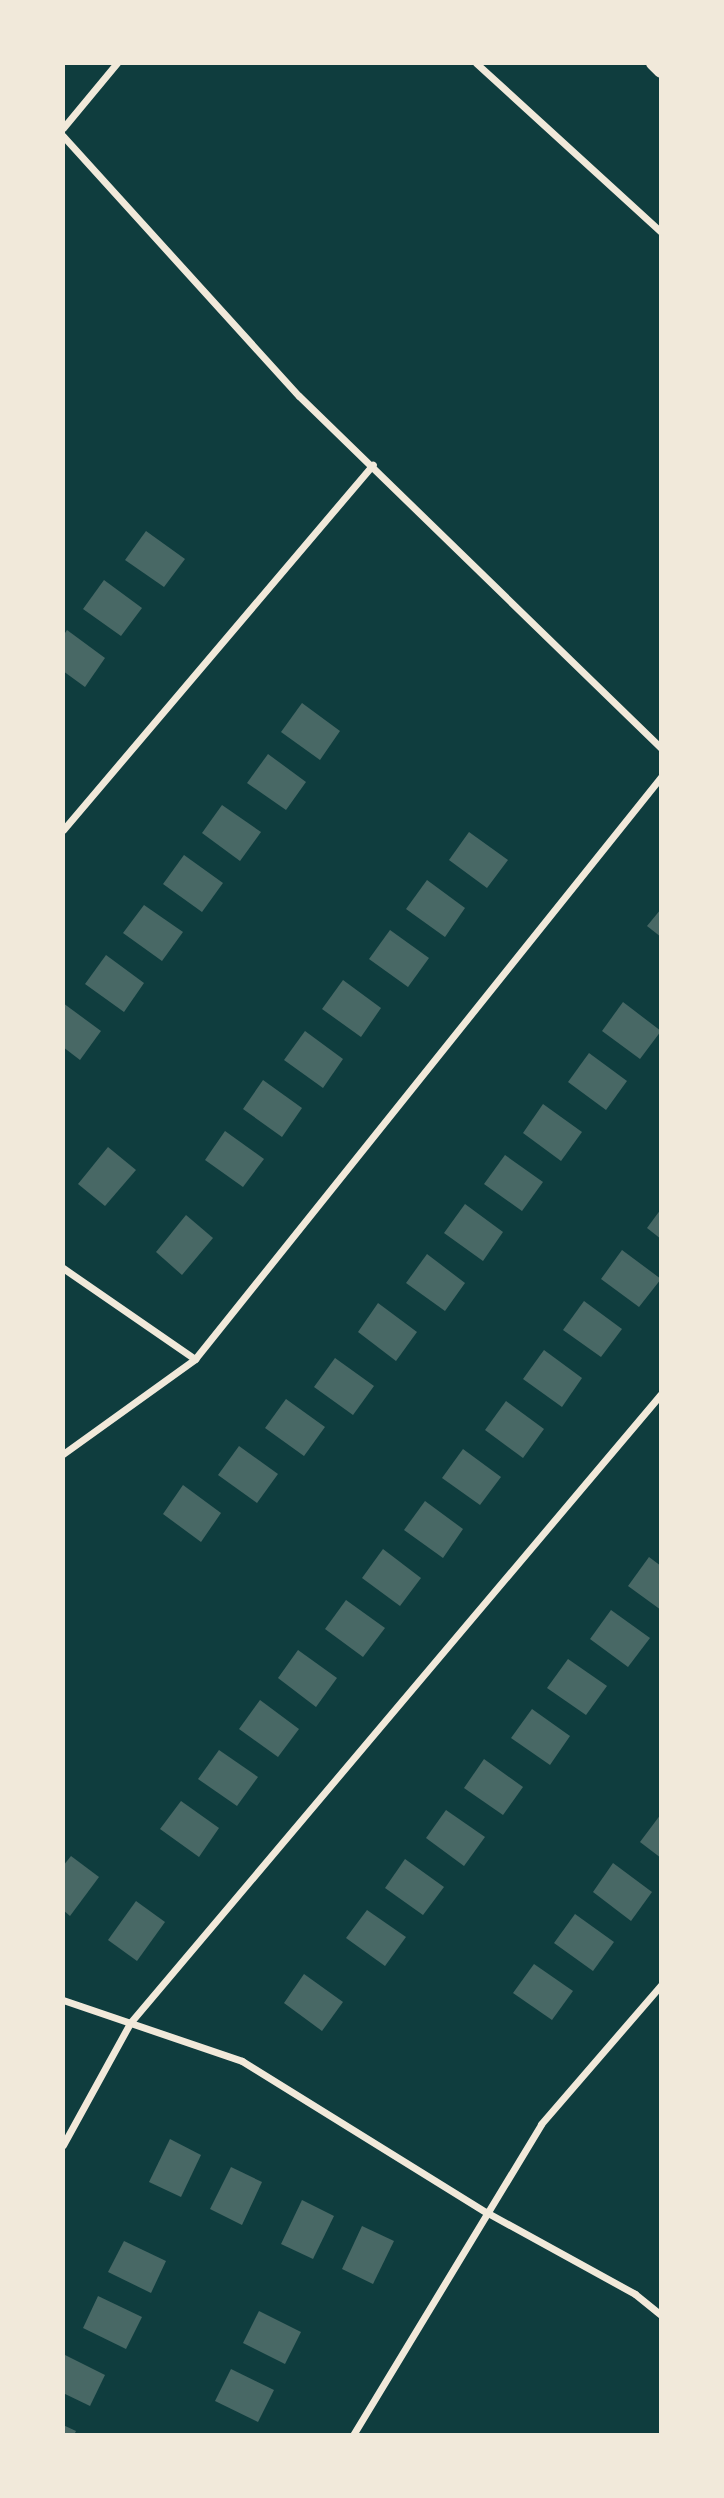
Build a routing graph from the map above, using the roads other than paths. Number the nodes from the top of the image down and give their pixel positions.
1 (117, 63) edge
2 (476, 63) edge
3 (653, 63) edge
4 (661, 71) edge
5 (63, 128) edge
6 (63, 136) edge
7 (661, 232) edge
8 (373, 465) junction
9 (661, 748) edge
10 (661, 777) edge
11 (63, 830) edge
12 (63, 1268) edge
13 (195, 1359) junction
14 (661, 1394) edge
15 (63, 1454) edge
16 (661, 1985) edge
17 (63, 2000) edge
18 (130, 2023) junction
19 (63, 2145) edge
20 (486, 2212) junction
21 (661, 2315) edge
22 (353, 2435) edge

1 - 5 street
2 - 7 street
3 - 4 main road
6 - 8 street
8 - 9 street
8 - 11 street
10 - 13 street
12 - 13 street
13 - 15 street
14 - 18 street
16 - 20 street
17 - 18 street
18 - 19 street
18 - 20 street
20 - 21 street
20 - 22 street

